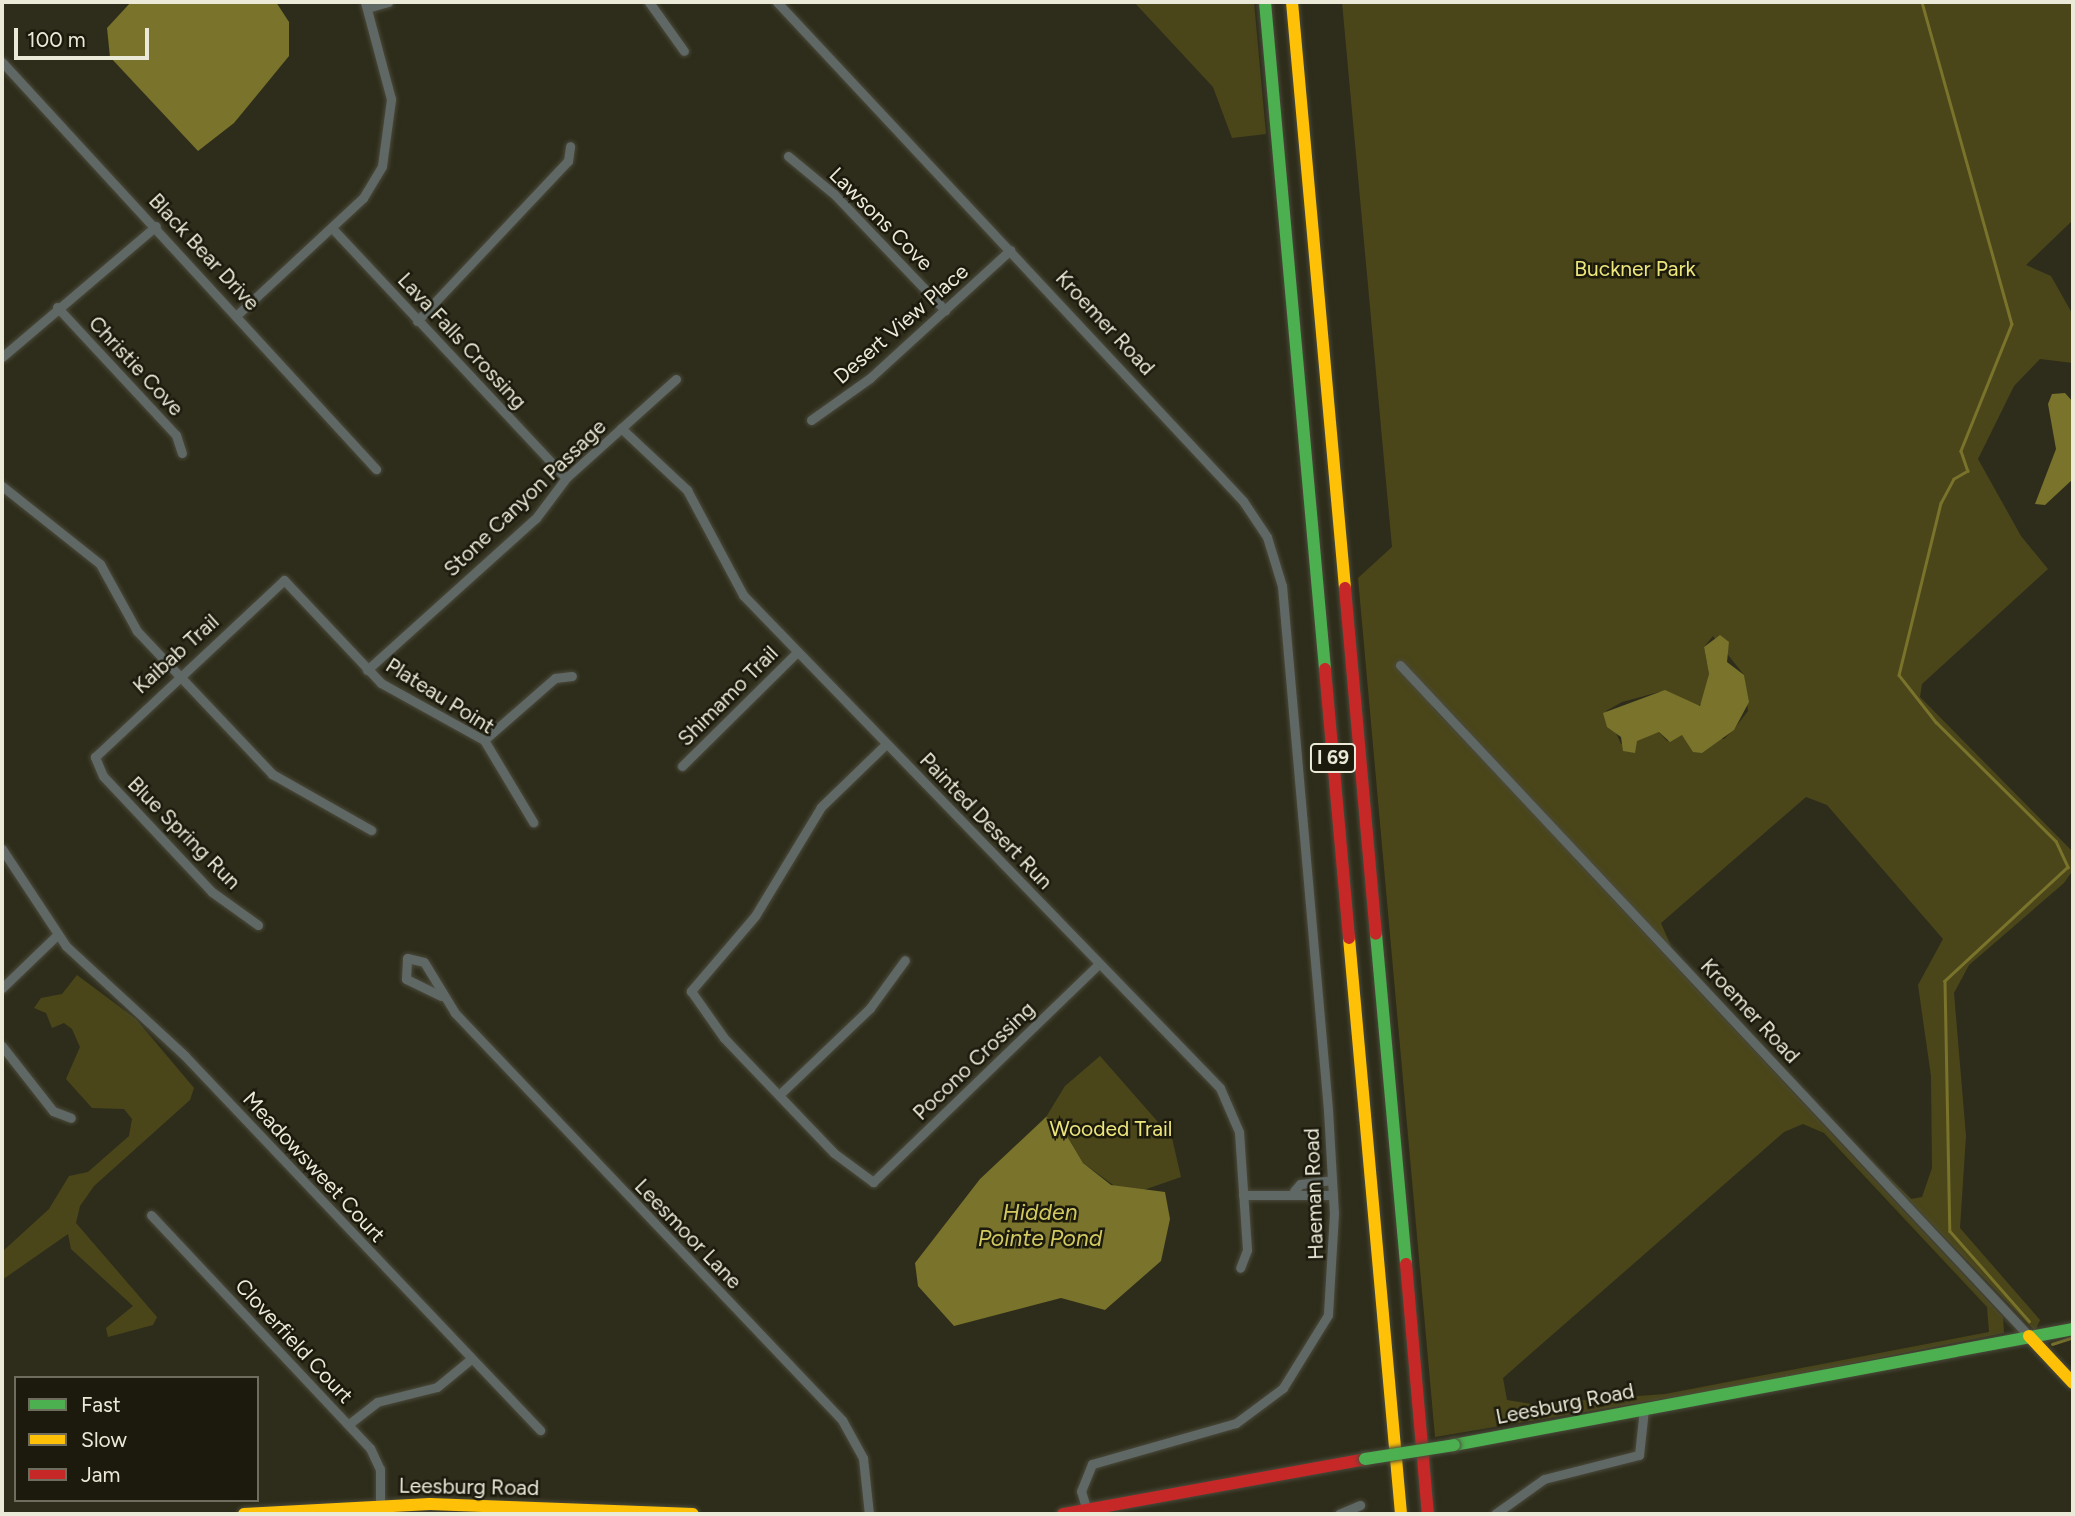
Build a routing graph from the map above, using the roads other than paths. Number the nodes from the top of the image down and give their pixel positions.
1 (388, 2) edge
2 (649, 2) edge
3 (777, 2) edge
4 (1265, 2) edge
5 (1292, 2) edge
6 (366, 5) edge
7 (684, 51) dead end
8 (2, 62) edge
9 (570, 146) dead end
10 (788, 156) dead end
11 (156, 226) junction
12 (332, 228) junction
13 (1010, 250) junction
14 (57, 307) junction
15 (945, 310) junction
16 (238, 314) junction
17 (417, 321) junction
18 (2, 357) edge
19 (676, 379) dead end
20 (811, 420) dead end
21 (621, 428) junction
22 (182, 453) dead end
23 (376, 469) dead end
24 (566, 478) junction
25 (2, 486) edge
26 (284, 580) joint
27 (797, 652) junction
28 (1400, 665) dead end
29 (367, 670) junction
30 (178, 675) junction
31 (572, 676) dead end
32 (1296, 726) joint
33 (484, 740) junction
34 (886, 744) junction
35 (94, 757) joint
36 (682, 766) dead end
37 (533, 822) dead end
38 (371, 830) dead end
39 (2, 849) edge
40 (258, 925) dead end
41 (57, 935) junction
42 (905, 960) dead end
43 (1099, 964) junction
44 (2, 988) edge
45 (441, 996) junction
46 (2, 1046) edge
47 (779, 1095) junction
48 (71, 1118) dead end
49 (1332, 1180) junction
50 (1294, 1191) junction
51 (1243, 1195) junction
52 (1333, 1195) junction
53 (151, 1215) dead end
54 (1240, 1268) dead end
55 (2073, 1329) edge
56 (2029, 1336) junction
57 (471, 1359) junction
58 (2073, 1382) edge
59 (1644, 1409) junction
60 (349, 1424) junction
61 (540, 1430) dead end
62 (1360, 1505) dead end
63 (380, 1506) junction
64 (1087, 1512) edge
65 (244, 1514) edge
66 (693, 1514) edge
67 (869, 1514) edge
68 (1063, 1514) edge
69 (1339, 1514) edge
70 (1401, 1514) edge
71 (1428, 1514) edge
72 (1495, 1514) edge

1 - 6 street
2 - 7 street
3 - 13 street, Kroemer Road
4 - 70 main road, I 69
5 - 71 main road, I 69
6 - 12 street
8 - 11 street, Black Bear Drive
9 - 17 street
10 - 15 street, Lawsons Cove
11 - 14 street
11 - 16 street, Black Bear Drive
12 - 16 street
12 - 17 street, Lava Falls Crossing
13 - 15 street, Desert View Place
13 - 32 street, Kroemer Road
14 - 18 street
14 - 22 street, Christie Cove
15 - 20 street, Desert View Place
16 - 23 street, Black Bear Drive
17 - 24 street, Lava Falls Crossing
19 - 21 street, Stone Canyon Passage
21 - 24 street, Stone Canyon Passage
21 - 27 street, Painted Desert Run
24 - 29 street, Stone Canyon Passage
25 - 30 street
26 - 29 street, Plateau Point
26 - 30 street, Kaibab Trail
27 - 34 street, Painted Desert Run
27 - 36 street, Shimamo Trail
28 - 56 street, Kroemer Road
29 - 33 street, Plateau Point
30 - 35 street, Kaibab Trail
30 - 38 street
31 - 33 street
32 - 49 street, Haeman Road
33 - 37 street, Plateau Point
34 - 43 street, Painted Desert Run
34 - 47 street
35 - 40 street, Blue Spring Run
39 - 41 street, Meadowsweet Court
41 - 44 street
41 - 57 street, Meadowsweet Court
42 - 47 street
43 - 47 street, Pocono Crossing
43 - 51 street, Painted Desert Run
45 - 45 street, Leesmoor Lane
45 - 67 street, Leesmoor Lane
46 - 48 street
49 - 50 street
49 - 52 street, Haeman Road
50 - 51 street
50 - 52 street
51 - 54 street, Painted Desert Run
52 - 64 street, Haeman Road
53 - 60 street, Cloverfield Court
55 - 56 main road, Leesburg Road
56 - 58 main road, Kroemer Road
56 - 59 main road, Leesburg Road
57 - 60 street
57 - 61 street, Meadowsweet Court
59 - 64 main road, Leesburg Road, bridge
59 - 72 street
60 - 63 street, Cloverfield Court
62 - 69 street
63 - 65 main road, Leesburg Road
63 - 66 main road, Leesburg Road
64 - 68 main road, Leesburg Road

